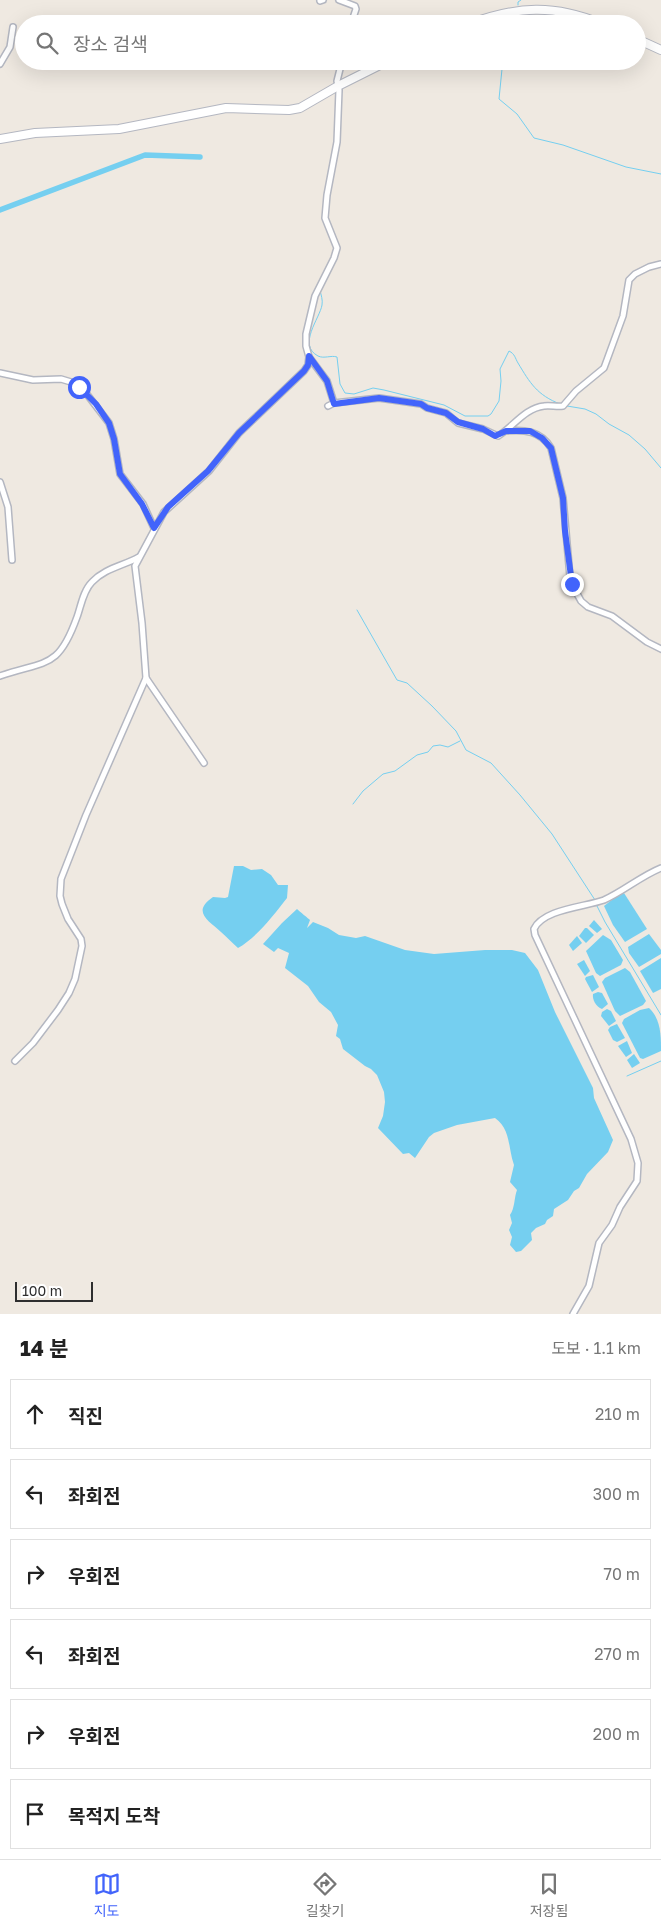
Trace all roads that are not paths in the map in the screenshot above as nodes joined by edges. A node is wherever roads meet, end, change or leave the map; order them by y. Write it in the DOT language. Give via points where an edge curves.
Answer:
graph roads {
  1 [pos="338,0"];
  2 [pos="354,15"];
  3 [pos="498,15"];
  4 [pos="576,15"];
  5 [pos="13,27"];
  6 [pos="646,43"];
  7 [pos="661,50"];
  8 [pos="0,64"];
  9 [pos="340,70"];
  10 [pos="370,70"];
  11 [pos="338,86"];
  12 [pos="0,139"];
  13 [pos="661,264"];
  14 [pos="309,356"];
  15 [pos="0,373"];
  16 [pos="506,431"];
  17 [pos="0,482"];
  18 [pos="154,528"];
  19 [pos="139,557"];
  20 [pos="12,560"];
  21 [pos="661,649"];
  22 [pos="0,676"];
  23 [pos="146,678"];
  24 [pos="204,763"];
  25 [pos="661,868"];
  26 [pos="15,1061"];
  27 [pos="574,1314"];
  1 -- 2 [label="street" via="355,6"];
  3 -- 4 [label="street" via="534,9"];
  5 -- 8 [label="street" via="10,47"];
  6 -- 7 [label="street"];
  9 -- 11 [label="street"];
  10 -- 11 [label="street"];
  11 -- 12 [label="street" via="296,109 226,108 119,129"];
  11 -- 14 [label="street" via="338,142 325,218 337,248 315,296 306,334"];
  13 -- 16 [label="street" via="649,267 629,280 623,316 602,370 576,391 564,406 536,408"];
  14 -- 16 [label="street" via="327,381 331,405 379,398 399,400 440,411 458,422 495,436"];
  14 -- 18 [label="street" via="304,371 239,433 208,471 168,507"];
  15 -- 18 [label="street" via="33,380 61,379 86,393 109,423 120,474 142,504"];
  16 -- 21 [label="street" via="536,433 551,448 563,498 570,577 582,601 588,608 615,618 646,642"];
  17 -- 20 [label="street" via="8,507"];
  18 -- 19 [label="street"];
  19 -- 22 [label="street" via="114,567 90,584 68,638 55,657"];
  19 -- 23 [label="street" via="135,566"];
  23 -- 24 [label="street"];
  23 -- 26 [label="street" via="61,880 62,904 82,946 75,979 64,1003"];
  25 -- 27 [label="street" via="606,898 554,913 534,929 631,1139 638,1163 637,1181 599,1243 589,1286"];
}
